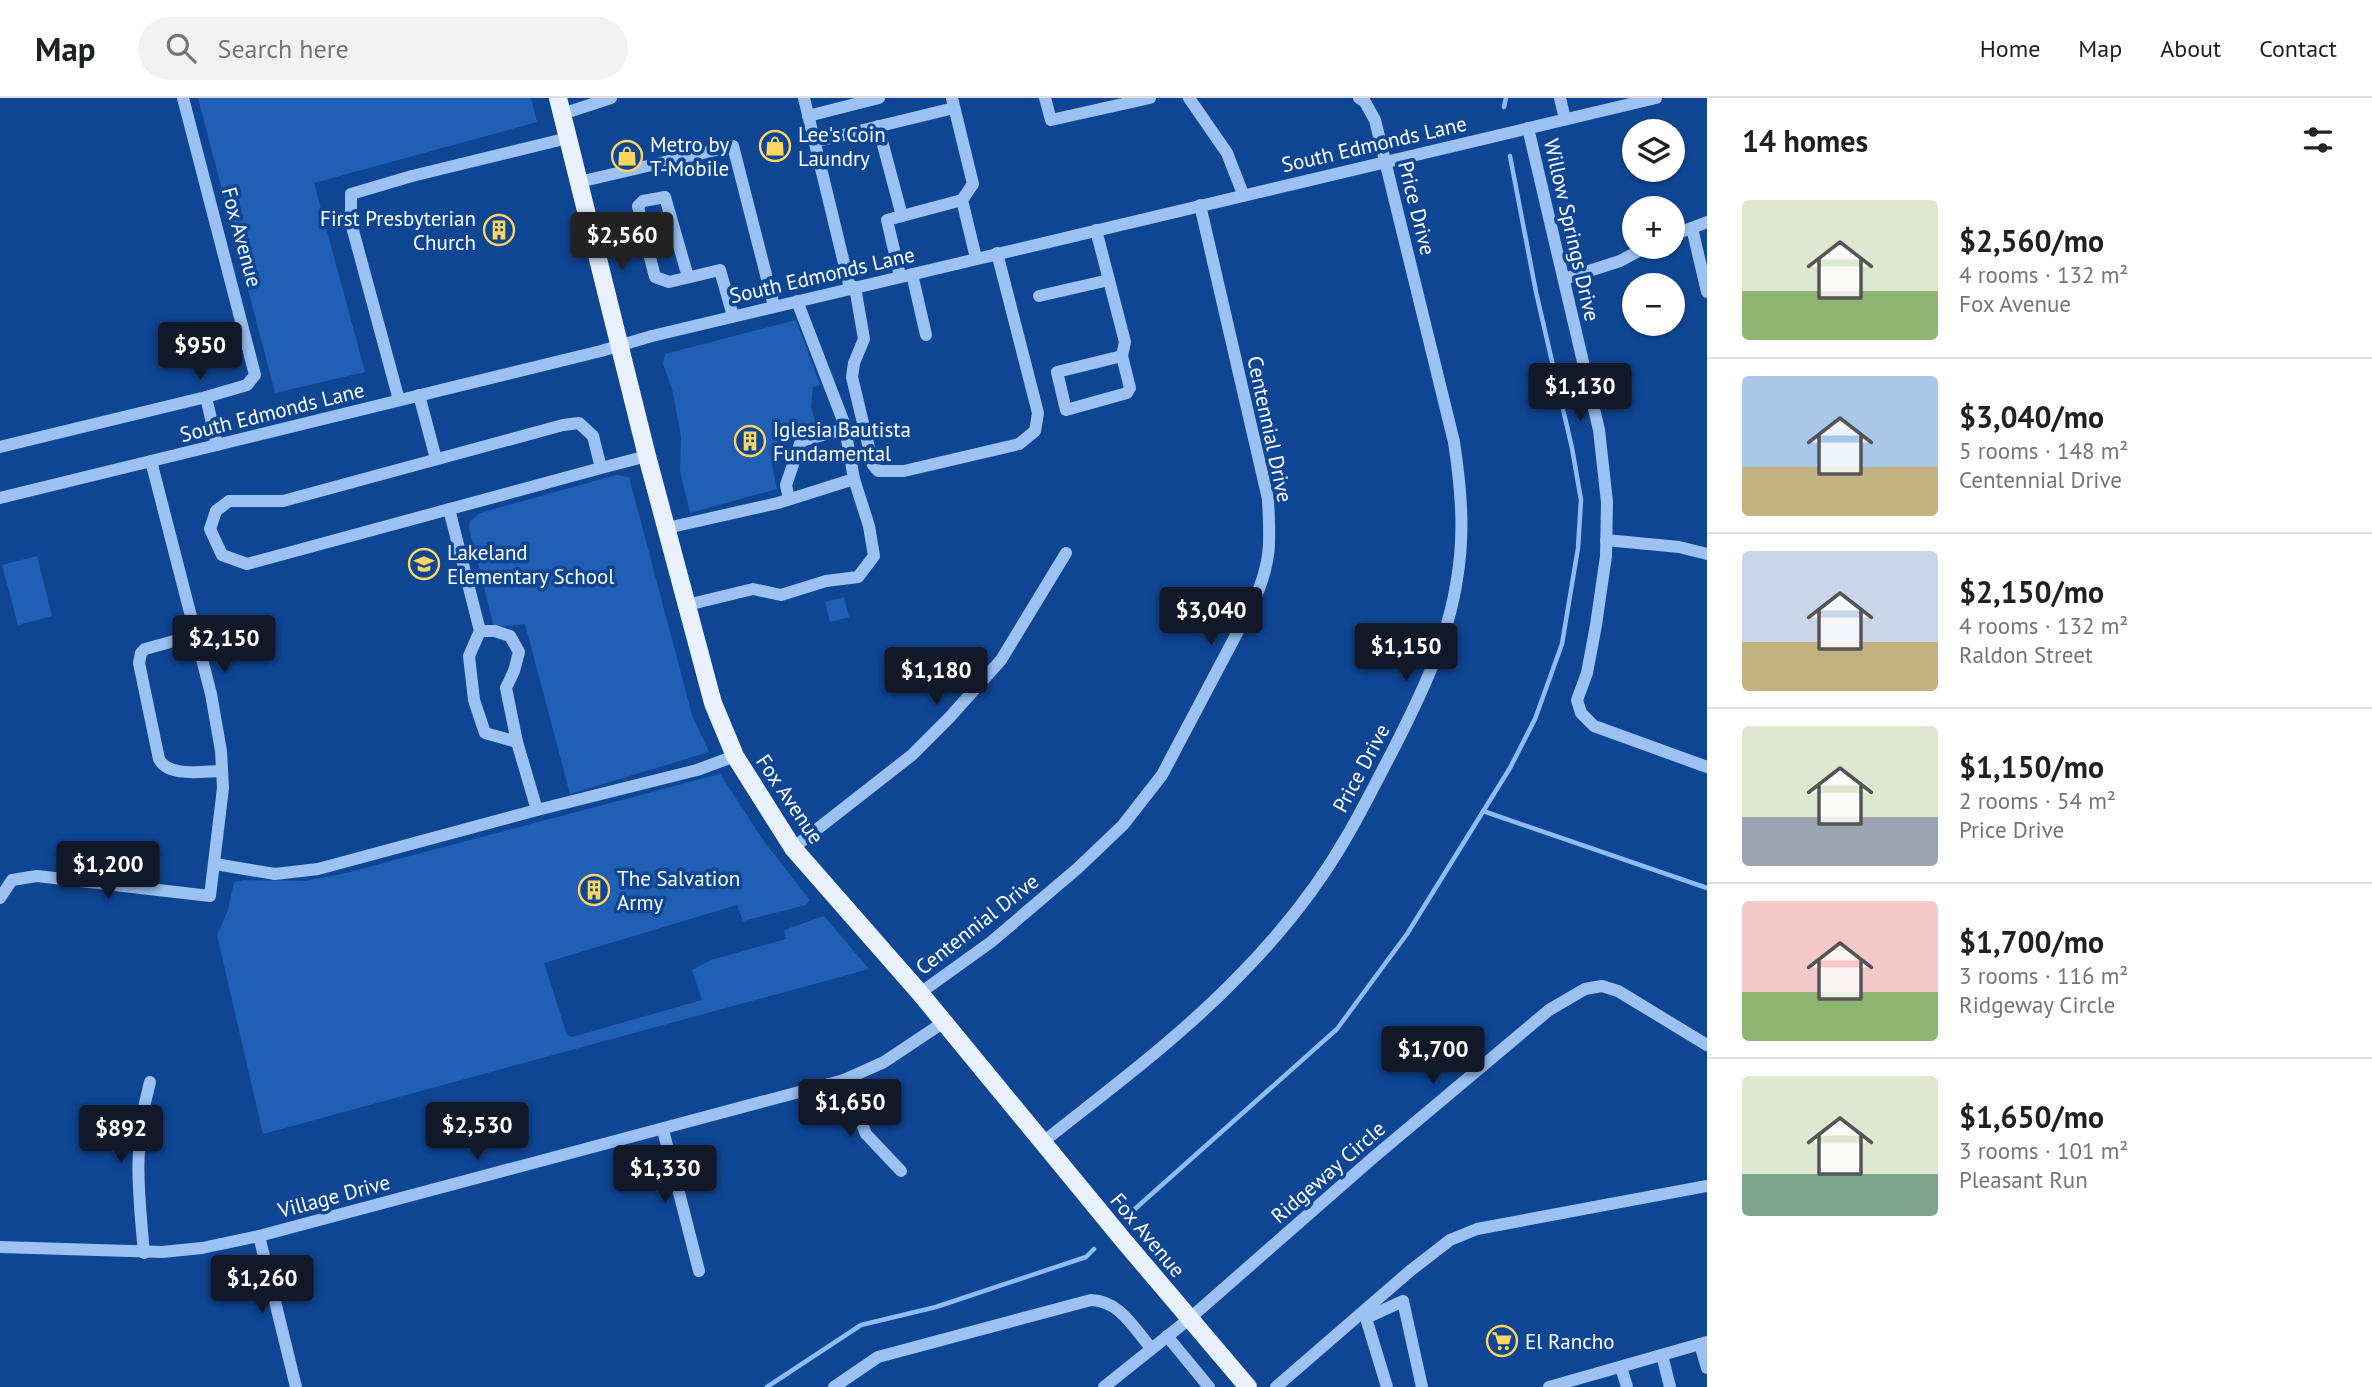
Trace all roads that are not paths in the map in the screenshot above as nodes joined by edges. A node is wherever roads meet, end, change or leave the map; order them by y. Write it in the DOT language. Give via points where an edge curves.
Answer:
graph roads {
  1 [pos="183,98"];
  2 [pos="613,98"];
  3 [pos="804,98"];
  4 [pos="879,98"];
  5 [pos="1045,98"];
  6 [pos="1150,98"];
  7 [pos="1189,98"];
  8 [pos="1359,98"];
  9 [pos="1560,98"];
  10 [pos="1656,98"];
  11 [pos="953,103"];
  12 [pos="560,106"];
  13 [pos="808,116"];
  14 [pos="1565,119"];
  15 [pos="878,126"];
  16 [pos="1528,128"];
  17 [pos="568,138"];
  18 [pos="814,142"];
  19 [pos="1386,160"];
  20 [pos="579,182"];
  21 [pos="1243,194"];
  22 [pos="962,200"];
  23 [pos="1200,205"];
  24 [pos="902,216"];
  25 [pos="1707,222"];
  26 [pos="1692,228"];
  27 [pos="1096,229"];
  28 [pos="1685,231"];
  29 [pos="644,234"];
  30 [pos="596,247"];
  31 [pos="997,253"];
  32 [pos="976,258"];
  33 [pos="1624,259"];
  34 [pos="906,275"];
  35 [pos="688,277"];
  36 [pos="1564,279"];
  37 [pos="1109,280"];
  38 [pos="852,288"];
  39 [pos="1707,292"];
  40 [pos="1039,296"];
  41 [pos="797,301"];
  42 [pos="774,306"];
  43 [pos="733,316"];
  44 [pos="926,335"];
  45 [pos="621,345"];
  46 [pos="1122,356"];
  47 [pos="419,395"];
  48 [pos="206,397"];
  49 [pos="398,400"];
  50 [pos="845,429"];
  51 [pos="217,445"];
  52 [pos="0,447"];
  53 [pos="647,456"];
  54 [pos="436,459"];
  55 [pos="151,461"];
  56 [pos="601,468"];
  57 [pos="854,479"];
  58 [pos="0,498"];
  59 [pos="789,499"];
  60 [pos="449,509"];
  61 [pos="667,528"];
  62 [pos="1606,540"];
  63 [pos="1066,554"];
  64 [pos="1707,554"];
  65 [pos="687,605"];
  66 [pos="480,631"];
  67 [pos="196,635"];
  68 [pos="517,741"];
  69 [pos="735,756"];
  70 [pos="1707,767"];
  71 [pos="222,771"];
  72 [pos="537,810"];
  73 [pos="793,848"];
  74 [pos="215,864"];
  75 [pos="0,898"];
  76 [pos="920,993"];
  77 [pos="943,1022"];
  78 [pos="1707,1045"];
  79 [pos="844,1080"];
  80 [pos="150,1082"];
  81 [pos="663,1130"];
  82 [pos="1043,1142"];
  83 [pos="901,1171"];
  84 [pos="1707,1186"];
  85 [pos="260,1236"];
  86 [pos="0,1247"];
  87 [pos="144,1252"];
  88 [pos="699,1271"];
  89 [pos="1189,1319"];
  90 [pos="1167,1336"];
  91 [pos="1703,1343"];
  92 [pos="1151,1348"];
  93 [pos="1662,1355"];
  94 [pos="1621,1367"];
  95 [pos="1707,1368"];
  96 [pos="1583,1382"];
  97 [pos="296,1387"];
  98 [pos="834,1387"];
  99 [pos="1104,1387"];
  100 [pos="1209,1387"];
  101 [pos="1248,1387"];
  102 [pos="1276,1387"];
  103 [pos="1387,1387"];
  104 [pos="1422,1387"];
  105 [pos="1549,1387"];
  106 [pos="1627,1387"];
  107 [pos="1670,1387"];
  1 -- 48 [label="street, Fox Avenue" via="255,375 247,385"];
  2 -- 12 [label="street"];
  3 -- 13 [label="street"];
  4 -- 13 [label="street"];
  5 -- 6 [label="street" via="1051,120"];
  7 -- 21 [label="street" via="1227,153"];
  8 -- 19 [label="street, Price Drive" via="1375,120"];
  9 -- 14 [label="street"];
  10 -- 14 [label="street, South Edmonds Lane"];
  11 -- 15 [label="street"];
  11 -- 22 [label="street" via="973,184"];
  12 -- 17 [label="main road, Fox Avenue"];
  13 -- 18 [label="street"];
  14 -- 16 [label="street, South Edmonds Lane"];
  15 -- 18 [label="street"];
  15 -- 24 [label="street"];
  16 -- 19 [label="street, South Edmonds Lane"];
  16 -- 36 [label="street, Willow Springs Drive"];
  17 -- 20 [label="main road, Fox Avenue"];
  17 -- 49 [label="street" via="351,194 351,223"];
  18 -- 38 [label="street"];
  19 -- 21 [label="street, South Edmonds Lane"];
  19 -- 82 [label="street, Price Drive" via="1454,442 1462,496 1457,580 1442,643 1408,720 1347,836 1298,908 1234,982"];
  20 -- 30 [label="main road, Fox Avenue"];
  20 -- 42 [label="street" via="733,146"];
  21 -- 23 [label="street, South Edmonds Lane"];
  22 -- 24 [label="street"];
  22 -- 32 [label="street"];
  23 -- 27 [label="street, South Edmonds Lane"];
  23 -- 76 [label="street, Centennial Drive" via="1268,499 1267,572 1162,775 1123,825 991,942"];
  24 -- 34 [label="street" via="887,219"];
  25 -- 26 [label="street"];
  26 -- 28 [label="street"];
  26 -- 39 [label="street"];
  27 -- 31 [label="street, South Edmonds Lane"];
  27 -- 37 [label="street"];
  29 -- 30 [label="street"];
  29 -- 35 [label="street" via="655,277 670,282"];
  29 -- 35 [label="street" via="638,206 665,197"];
  30 -- 45 [label="main road, Fox Avenue"];
  31 -- 32 [label="street, South Edmonds Lane"];
  31 -- 38 [label="street" via="1038,413 1035,431 1019,444 904,471 878,471 852,377 864,338"];
  32 -- 34 [label="street, South Edmonds Lane"];
  33 -- 36 [label="street"];
  34 -- 38 [label="street, South Edmonds Lane"];
  34 -- 44 [label="street"];
  35 -- 43 [label="street" via="720,270"];
  36 -- 62 [label="street, Willow Springs Drive" via="1598,430 1607,502"];
  37 -- 40 [label="street"];
  37 -- 46 [label="street" via="1125,342"];
  38 -- 41 [label="street, South Edmonds Lane"];
  41 -- 42 [label="street, South Edmonds Lane"];
  41 -- 50 [label="street"];
  42 -- 43 [label="street, South Edmonds Lane"];
  43 -- 45 [label="street, South Edmonds Lane"];
  45 -- 47 [label="street, South Edmonds Lane"];
  45 -- 53 [label="main road, Fox Avenue"];
  46 -- 46 [label="street" via="1057,372 1066,411 1128,393"];
  47 -- 49 [label="street, South Edmonds Lane"];
  47 -- 54 [label="street"];
  48 -- 51 [label="street"];
  48 -- 52 [label="street, Fox Avenue"];
  49 -- 51 [label="street, South Edmonds Lane"];
  50 -- 57 [label="street"];
  50 -- 59 [label="street" via="801,441 786,485"];
  51 -- 55 [label="street, South Edmonds Lane"];
  53 -- 56 [label="street"];
  53 -- 61 [label="main road, Fox Avenue"];
  54 -- 56 [label="street" via="579,424 593,436"];
  54 -- 60 [label="street" via="284,500 229,501 216,511 210,528 222,555 247,564"];
  55 -- 58 [label="street, South Edmonds Lane"];
  55 -- 67 [label="street"];
  56 -- 60 [label="street"];
  57 -- 59 [label="street"];
  57 -- 65 [label="street" via="874,556 858,577 826,580 781,595 753,589"];
  59 -- 61 [label="street"];
  60 -- 66 [label="street"];
  61 -- 65 [label="main road, Fox Avenue"];
  62 -- 64 [label="street"];
  62 -- 70 [label="street, Willow Springs Drive" via="1594,637 1577,700 1581,713 1594,726"];
  63 -- 73 [label="street" via="1001,660 949,718 912,755"];
  65 -- 69 [label="main road, Fox Avenue" via="713,702"];
  66 -- 68 [label="street" via="469,656 474,700 485,733"];
  66 -- 68 [label="street" via="510,636 519,652 506,688"];
  67 -- 71 [label="street" via="211,694"];
  67 -- 71 [label="street" via="145,649 139,663 163,766 171,771"];
  68 -- 72 [label="street"];
  69 -- 72 [label="street"];
  69 -- 73 [label="main road, Fox Avenue"];
  71 -- 74 [label="street"];
  72 -- 74 [label="street" via="318,869 275,874"];
  73 -- 76 [label="main road, Fox Avenue"];
  74 -- 75 [label="street" via="210,897 37,876 12,880"];
  76 -- 77 [label="main road, Fox Avenue"];
  77 -- 79 [label="street, Village Drive" via="884,1062"];
  77 -- 82 [label="main road, Fox Avenue"];
  78 -- 89 [label="street, Ridgeway Circle" via="1618,991 1602,986 1585,989 1549,1010"];
  79 -- 81 [label="street, Village Drive"];
  79 -- 83 [label="street" via="866,1133"];
  80 -- 87 [label="street" via="137,1149"];
  81 -- 85 [label="street, Village Drive"];
  81 -- 88 [label="street"];
  82 -- 89 [label="main road, Fox Avenue"];
  84 -- 102 [label="street" via="1477,1229 1450,1240"];
  85 -- 87 [label="street, Village Drive" via="202,1248"];
  85 -- 97 [label="street"];
  86 -- 87 [label="street, Village Drive"];
  89 -- 90 [label="street, Ridgeway Circle"];
  89 -- 101 [label="main road, Fox Avenue"];
  90 -- 92 [label="street, Ridgeway Circle"];
  90 -- 100 [label="street"];
  91 -- 93 [label="street"];
  91 -- 95 [label="street"];
  92 -- 98 [label="street" via="1116,1307 1091,1300 878,1357"];
  92 -- 99 [label="street, Ridgeway Circle"];
  93 -- 94 [label="street"];
  93 -- 107 [label="street"];
  94 -- 96 [label="street"];
  94 -- 106 [label="street"];
  96 -- 105 [label="street"];
  103 -- 104 [label="street" via="1366,1318 1403,1301"];
}
